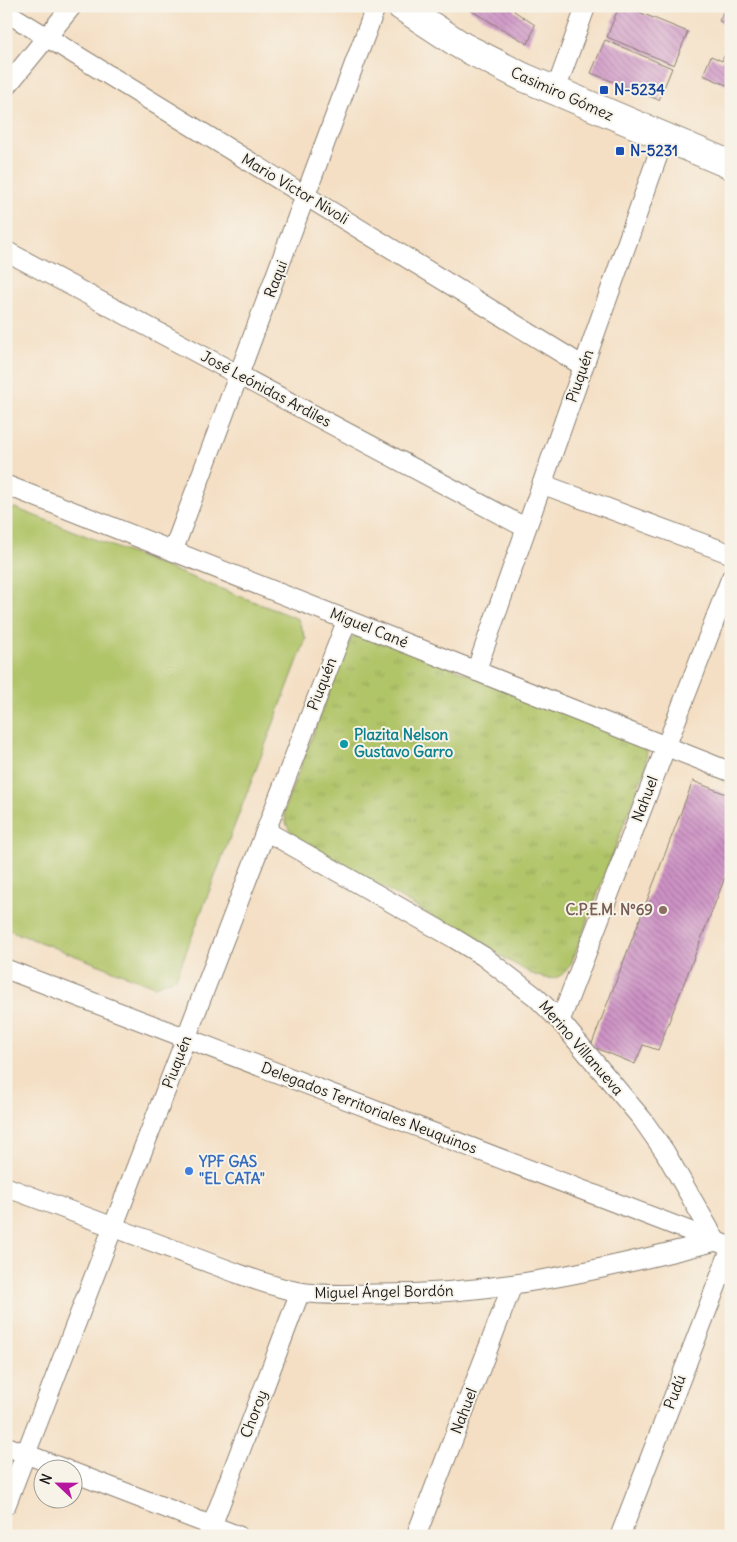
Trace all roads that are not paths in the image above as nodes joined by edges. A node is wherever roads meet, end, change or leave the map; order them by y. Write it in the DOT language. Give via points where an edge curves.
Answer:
graph roads {
  1 [pos="72,6"];
  2 [pos="376,6"];
  3 [pos="401,6"];
  4 [pos="586,6"];
  5 [pos="6,12"];
  6 [pos="47,37"];
  7 [pos="6,87"];
  8 [pos="555,92"];
  9 [pos="664,138"];
  10 [pos="731,165"];
  11 [pos="307,196"];
  12 [pos="6,251"];
  13 [pos="584,366"];
  14 [pos="239,375"];
  15 [pos="542,484"];
  16 [pos="6,485"];
  17 [pos="526,528"];
  18 [pos="173,551"];
  19 [pos="731,554"];
  20 [pos="731,578"];
  21 [pos="347,620"];
  22 [pos="476,671"];
  23 [pos="666,746"];
  24 [pos="731,772"];
  25 [pos="266,831"];
  26 [pos="6,969"];
  27 [pos="560,1021"];
  28 [pos="186,1038"];
  29 [pos="6,1187"];
  30 [pos="113,1228"];
  31 [pos="726,1246"];
  32 [pos="512,1286"];
  33 [pos="300,1292"];
  34 [pos="6,1446"];
  35 [pos="26,1454"];
  36 [pos="41,1460"];
  37 [pos="82,1476"];
  38 [pos="6,1505"];
  39 [pos="210,1530"];
  40 [pos="239,1536"];
  41 [pos="416,1536"];
  42 [pos="620,1536"];
  1 -- 6 [label="street"];
  2 -- 11 [label="street, Raqui"];
  3 -- 8 [label="main road, Casimiro Gómez" via="462,46"];
  4 -- 8 [label="street"];
  5 -- 6 [label="street, Mario Víctor Nívoli"];
  6 -- 7 [label="street"];
  6 -- 11 [label="street, Mario Víctor Nívoli"];
  8 -- 9 [label="main road, Casimiro Gómez"];
  9 -- 10 [label="main road, Casimiro Gómez"];
  9 -- 13 [label="street, Piuquén"];
  11 -- 13 [label="street, Mario Víctor Nívoli"];
  11 -- 14 [label="street, Raqui"];
  12 -- 14 [label="street, José Leónidas Ardiles"];
  13 -- 15 [label="street, Piuquén"];
  14 -- 17 [label="street, José Leónidas Ardiles"];
  14 -- 18 [label="street, Raqui"];
  15 -- 17 [label="street, Piuquén"];
  15 -- 19 [label="street"];
  16 -- 18 [label="street, Miguel Cané"];
  17 -- 22 [label="street, Piuquén"];
  18 -- 21 [label="street, Miguel Cané"];
  20 -- 23 [label="street, Nahuel"];
  21 -- 22 [label="street, Miguel Cané"];
  21 -- 25 [label="street, Piuquén"];
  22 -- 23 [label="street, Miguel Cané"];
  23 -- 24 [label="street, Miguel Cané"];
  23 -- 27 [label="street, Nahuel"];
  25 -- 27 [label="street, Merino Villanueva" via="483,956 536,997"];
  25 -- 28 [label="street, Piuquén"];
  26 -- 28 [label="street, Delegados Territoriales Neuquinos"];
  27 -- 31 [label="street, Merino Villanueva" via="642,1119"];
  28 -- 30 [label="street, Piuquén"];
  28 -- 31 [label="street, Delegados Territoriales Neuquinos"];
  29 -- 30 [label="street, Miguel Ángel Bordón"];
  30 -- 33 [label="street, Miguel Ángel Bordón" via="265,1283"];
  30 -- 35 [label="street, Piuquén"];
  31 -- 32 [label="street, Miguel Ángel Bordón"];
  31 -- 42 [label="street, Pudú"];
  32 -- 33 [label="street, Miguel Ángel Bordón" via="400,1295"];
  32 -- 41 [label="street, Nahuel"];
  33 -- 39 [label="street, Choroy"];
  34 -- 35 [label="street"];
  35 -- 36 [label="street"];
  35 -- 38 [label="street, Piuquén"];
  37 -- 39 [label="street"];
  39 -- 40 [label="street"];
}
